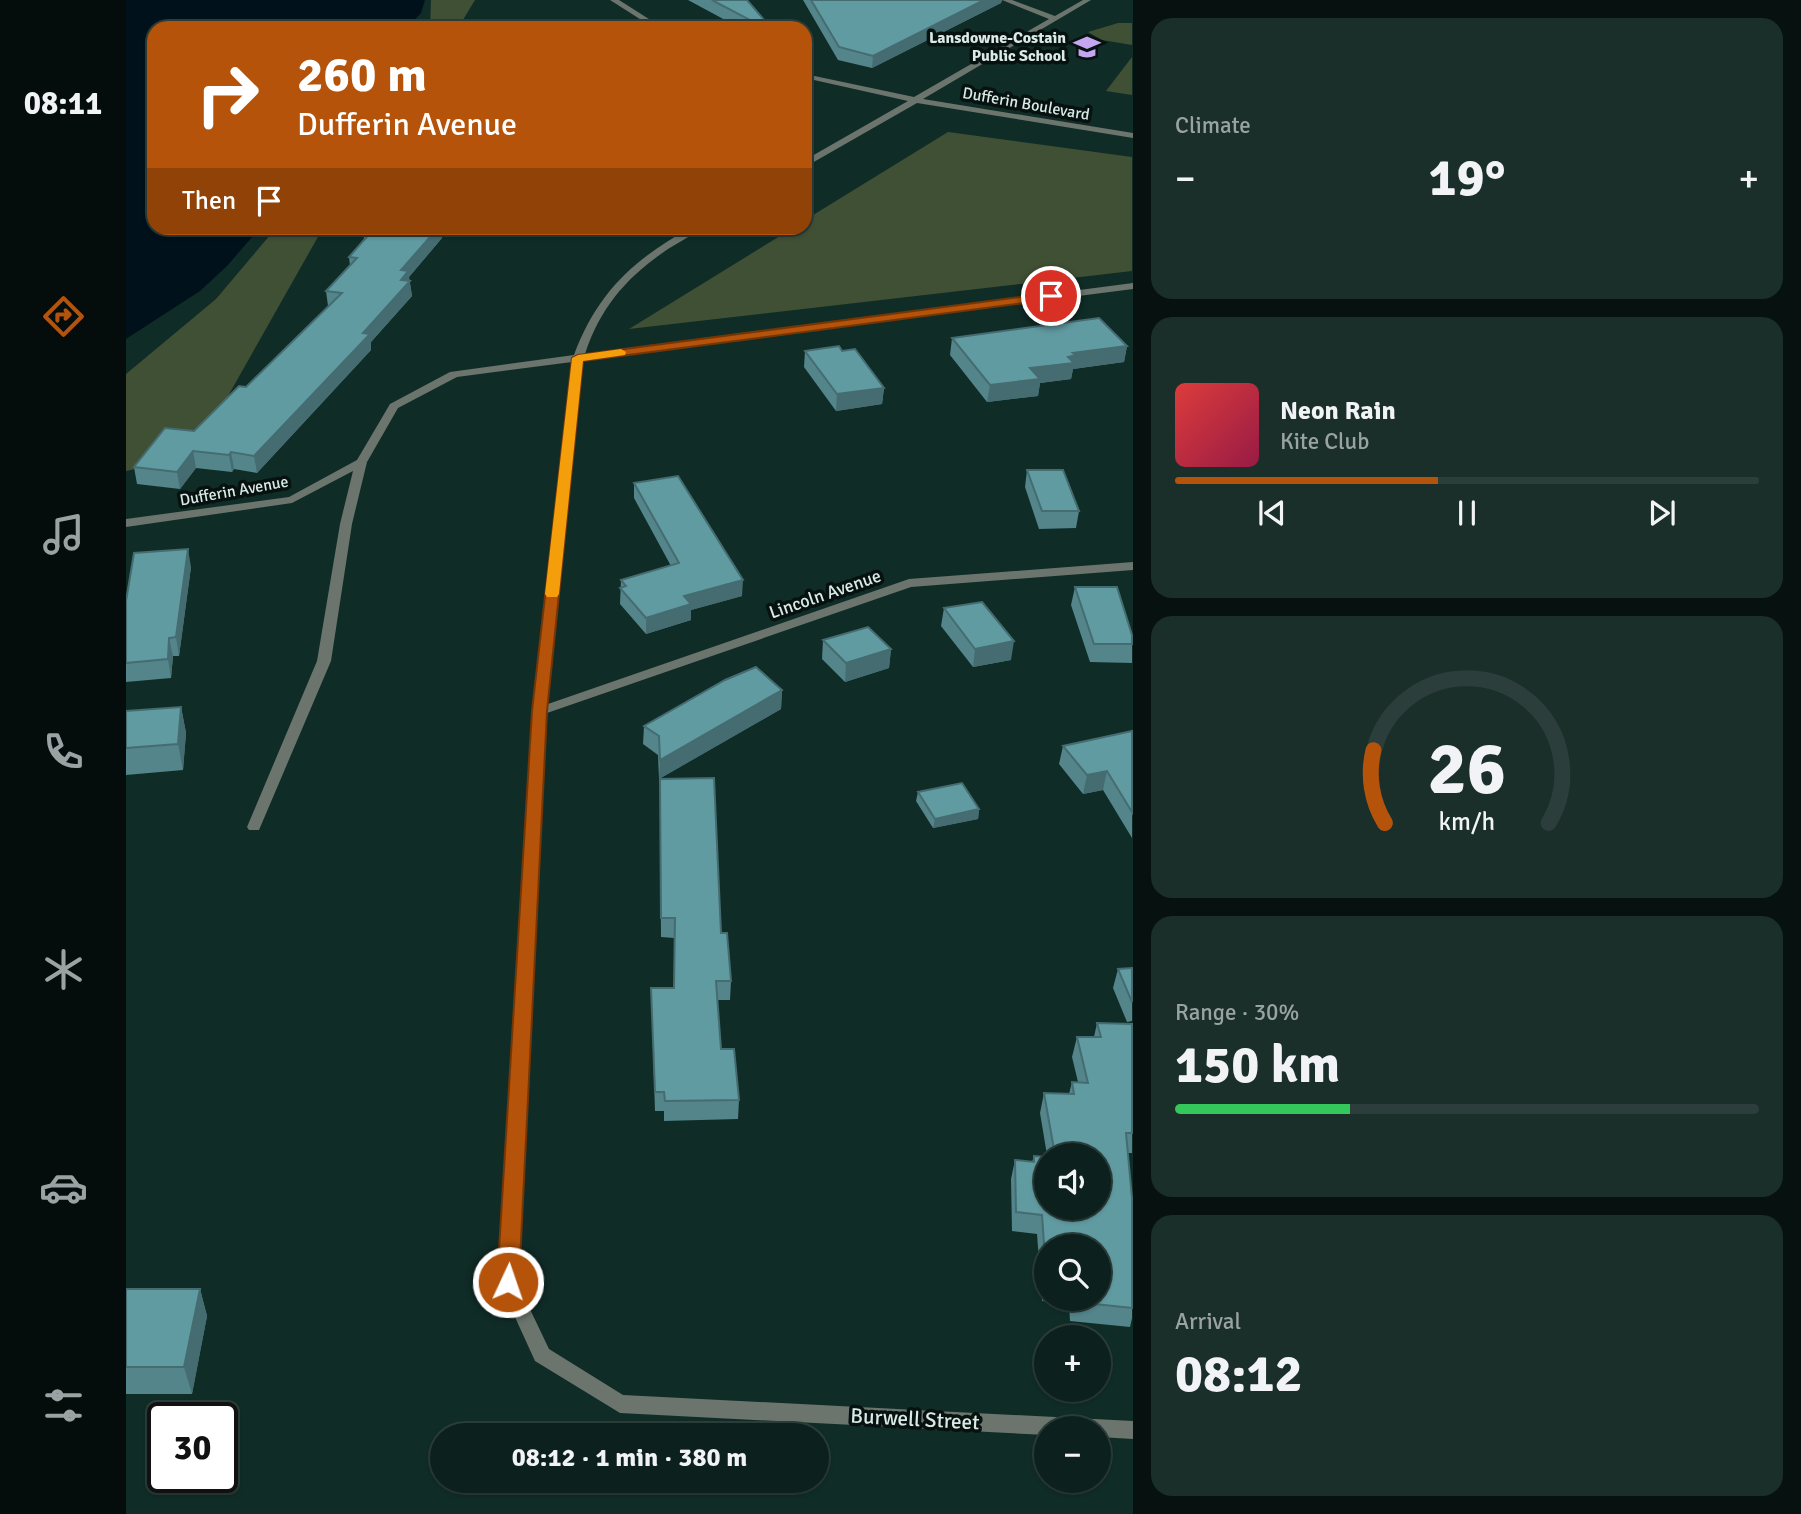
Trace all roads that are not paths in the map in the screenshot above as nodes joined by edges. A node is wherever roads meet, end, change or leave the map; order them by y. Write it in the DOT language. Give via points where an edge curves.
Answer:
graph roads {
  1 [pos="614,0"];
  2 [pos="1006,0"];
  3 [pos="1088,0"];
  4 [pos="1055,19"];
  5 [pos="648,21"];
  6 [pos="812,78"];
  7 [pos="915,100"];
  8 [pos="1132,136"];
  9 [pos="812,160"];
  10 [pos="685,235"];
  11 [pos="1132,286"];
  12 [pos="578,358"];
  13 [pos="361,462"];
  14 [pos="126,523"];
  15 [pos="1132,566"];
  16 [pos="540,711"];
  17 [pos="254,827"];
  18 [pos="1034,1425"];
  19 [pos="1111,1429"];
  20 [pos="1132,1430"];
  1 -- 5 [label="street"];
  2 -- 4 [label="street"];
  3 -- 4 [label="street"];
  4 -- 7 [label="street"];
  6 -- 7 [label="street, Dufferin Boulevard"];
  7 -- 8 [label="street, Dufferin Boulevard"];
  7 -- 9 [label="street"];
  10 -- 12 [label="street" via="643,262 618,288 594,318"];
  11 -- 12 [label="street"];
  12 -- 13 [label="street" via="454,374 394,405"];
  12 -- 16 [label="street"];
  13 -- 14 [label="street, Dufferin Avenue" via="292,500"];
  13 -- 17 [label="street" via="324,661"];
  15 -- 16 [label="street, Lincoln Avenue" via="909,583"];
  16 -- 18 [label="street, Burwell Street" via="508,1282 542,1355 620,1404"];
  19 -- 20 [label="street"];
}
